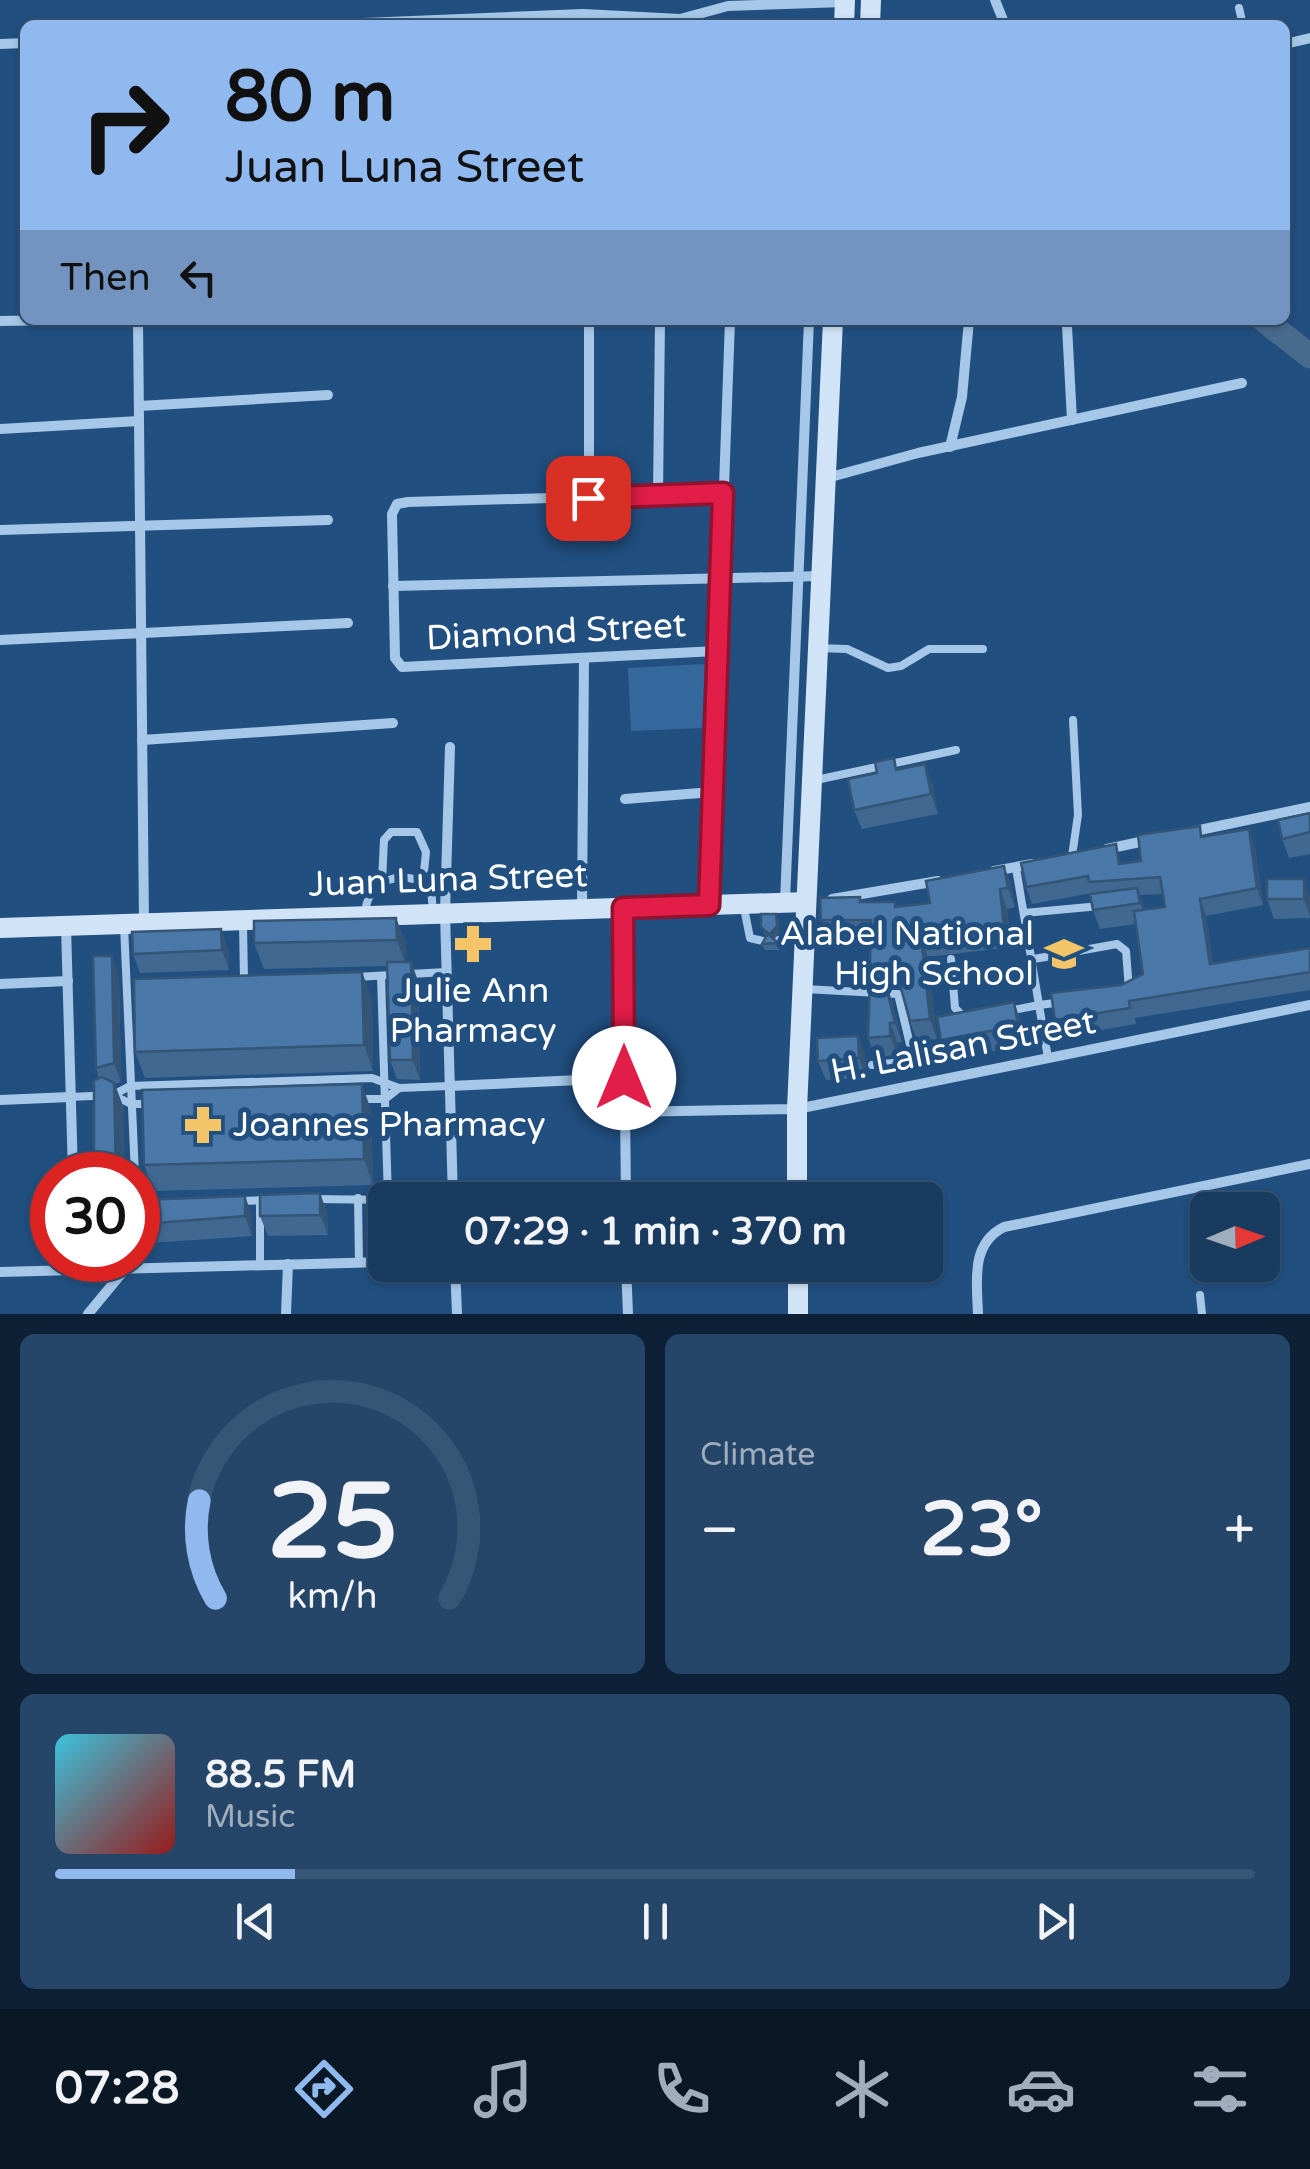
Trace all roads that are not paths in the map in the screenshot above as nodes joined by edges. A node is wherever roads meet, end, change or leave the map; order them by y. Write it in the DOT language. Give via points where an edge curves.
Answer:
graph roads {
  1 [pos="845,1"];
  2 [pos="1239,8"];
  3 [pos="436,20"];
  4 [pos="1242,20"];
  5 [pos="138,325"];
  6 [pos="589,325"];
  7 [pos="660,325"];
  8 [pos="730,325"];
  9 [pos="809,325"];
  10 [pos="833,325"];
  11 [pos="969,325"];
  12 [pos="1067,326"];
  13 [pos="1242,383"];
  14 [pos="328,395"];
  15 [pos="139,406"];
  16 [pos="1072,420"];
  17 [pos="139,421"];
  18 [pos="0,428"];
  19 [pos="950,447"];
  20 [pos="827,478"];
  21 [pos="723,493"];
  22 [pos="658,495"];
  23 [pos="588,498"];
  24 [pos="328,520"];
  25 [pos="140,528"];
  26 [pos="0,530"];
  27 [pos="822,576"];
  28 [pos="797,577"];
  29 [pos="720,579"];
  30 [pos="393,586"];
  31 [pos="348,623"];
  32 [pos="140,634"];
  33 [pos="0,640"];
  34 [pos="818,648"];
  35 [pos="983,649"];
  36 [pos="717,651"];
  37 [pos="584,658"];
  38 [pos="1073,720"];
  39 [pos="393,722"];
  40 [pos="142,740"];
  41 [pos="450,746"];
  42 [pos="956,750"];
  43 [pos="812,781"];
  44 [pos="712,792"];
  45 [pos="624,799"];
  46 [pos="1310,807"];
  47 [pos="1072,856"];
  48 [pos="1016,868"];
  49 [pos="984,873"];
  50 [pos="953,878"];
  51 [pos="382,881"];
  52 [pos="423,882"];
  53 [pos="796,902"];
  54 [pos="744,904"];
  55 [pos="1120,904"];
  56 [pos="709,905"];
  57 [pos="439,906"];
  58 [pos="623,908"];
  59 [pos="582,909"];
  60 [pos="1024,913"];
  61 [pos="365,916"];
  62 [pos="243,919"];
  63 [pos="134,923"];
  64 [pos="66,926"];
  65 [pos="0,928"];
  66 [pos="804,939"];
  67 [pos="779,940"];
  68 [pos="763,942"];
  69 [pos="951,959"];
  70 [pos="1034,959"];
  71 [pos="446,972"];
  72 [pos="381,976"];
  73 [pos="342,977"];
  74 [pos="68,980"];
  75 [pos="244,980"];
  76 [pos="264,980"];
  77 [pos="224,981"];
  78 [pos="0,984"];
  79 [pos="126,984"];
  80 [pos="146,984"];
  81 [pos="804,989"];
  82 [pos="1115,996"];
  83 [pos="1078,1000"];
  84 [pos="1040,1006"];
  85 [pos="1310,1006"];
  86 [pos="995,1012"];
  87 [pos="979,1014"];
  88 [pos="938,1050"];
  89 [pos="912,1052"];
  90 [pos="1048,1058"];
  91 [pos="872,1065"];
  92 [pos="624,1078"];
  93 [pos="384,1079"];
  94 [pos="262,1082"];
  95 [pos="130,1086"];
  96 [pos="450,1086"];
  97 [pos="399,1088"];
  98 [pos="113,1095"];
  99 [pos="70,1097"];
  100 [pos="385,1099"];
  101 [pos="0,1100"];
  102 [pos="350,1100"];
  103 [pos="262,1101"];
  104 [pos="131,1104"];
  105 [pos="168,1104"];
  106 [pos="797,1109"];
  107 [pos="624,1112"];
  108 [pos="73,1152"];
  109 [pos="134,1152"];
  110 [pos="1310,1164"];
  111 [pos="389,1182"];
  112 [pos="453,1182"];
  113 [pos="626,1182"];
  114 [pos="797,1182"];
  115 [pos="358,1198"];
  116 [pos="368,1198"];
  117 [pos="260,1200"];
  118 [pos="279,1200"];
  119 [pos="299,1200"];
  120 [pos="225,1201"];
  121 [pos="359,1262"];
  122 [pos="368,1262"];
  123 [pos="288,1264"];
  124 [pos="260,1265"];
  125 [pos="160,1267"];
  126 [pos="30,1269"];
  127 [pos="0,1272"];
  128 [pos="114,1282"];
  129 [pos="456,1282"];
  130 [pos="629,1282"];
  131 [pos="798,1282"];
  132 [pos="1200,1295"];
  133 [pos="88,1314"];
  134 [pos="286,1314"];
  135 [pos="457,1314"];
  136 [pos="628,1314"];
  137 [pos="798,1314"];
  138 [pos="978,1314"];
  139 [pos="1202,1314"];
  1 -- 3 [label="street" via="728,6 680,19 583,14"];
  2 -- 4 [label="lane"];
  5 -- 15 [label="street"];
  6 -- 23 [label="street"];
  7 -- 22 [label="street"];
  8 -- 21 [label="street"];
  9 -- 28 [label="street"];
  10 -- 20 [label="main road"];
  11 -- 19 [label="street"];
  12 -- 16 [label="street"];
  13 -- 16 [label="street"];
  14 -- 15 [label="street"];
  15 -- 17 [label="street"];
  16 -- 19 [label="street"];
  17 -- 18 [label="street"];
  17 -- 25 [label="street"];
  19 -- 20 [label="street"];
  20 -- 27 [label="main road"];
  21 -- 22 [label="street"];
  21 -- 29 [label="street"];
  22 -- 23 [label="street"];
  23 -- 30 [label="street" via="396,504"];
  24 -- 25 [label="street"];
  25 -- 26 [label="street"];
  25 -- 32 [label="street"];
  27 -- 28 [label="street"];
  27 -- 34 [label="main road"];
  28 -- 29 [label="street"];
  28 -- 53 [label="street"];
  29 -- 30 [label="street"];
  29 -- 36 [label="street"];
  30 -- 37 [label="street, Diamond Street" via="398,665"];
  31 -- 32 [label="street"];
  32 -- 33 [label="street"];
  32 -- 40 [label="street"];
  34 -- 35 [label="lane" via="847,649 888,668 929,648"];
  34 -- 43 [label="main road"];
  36 -- 37 [label="street, Diamond Street"];
  36 -- 44 [label="street"];
  37 -- 59 [label="street"];
  38 -- 47 [label="lane" via="1078,815"];
  39 -- 40 [label="street"];
  40 -- 63 [label="street"];
  41 -- 57 [label="street"];
  42 -- 43 [label="lane"];
  43 -- 53 [label="main road"];
  44 -- 45 [label="street"];
  44 -- 56 [label="street"];
  46 -- 47 [label="street"];
  47 -- 48 [label="street"];
  48 -- 49 [label="street"];
  48 -- 60 [label="lane"];
  50 -- 53 [label="street, Juan Luna Street"];
  51 -- 52 [label="lane"];
  51 -- 52 [label="lane" via="384,840 406,830 424,842"];
  51 -- 61 [label="lane" via="366,899"];
  52 -- 57 [label="lane"];
  53 -- 54 [label="main road, Juan Luna Street"];
  53 -- 66 [label="main road"];
  54 -- 56 [label="main road, Juan Luna Street"];
  54 -- 68 [label="lane" via="745,930"];
  55 -- 60 [label="lane"];
  56 -- 58 [label="main road, Juan Luna Street"];
  57 -- 59 [label="main road, Juan Luna Street"];
  57 -- 61 [label="main road, Juan Luna Street"];
  57 -- 71 [label="street"];
  58 -- 59 [label="main road, Juan Luna Street"];
  58 -- 92 [label="street"];
  60 -- 70 [label="lane"];
  61 -- 62 [label="main road, Juan Luna Street"];
  62 -- 63 [label="main road, Juan Luna Street"];
  62 -- 75 [label="lane"];
  63 -- 64 [label="main road, Juan Luna Street"];
  63 -- 79 [label="lane"];
  64 -- 65 [label="main road, Juan Luna Street"];
  64 -- 74 [label="street"];
  66 -- 67 [label="lane"];
  66 -- 81 [label="main road"];
  69 -- 87 [label="lane" via="958,1014"];
  70 -- 82 [label="lane" via="1117,944 1126,951 1131,988"];
  70 -- 84 [label="lane"];
  71 -- 72 [label="lane"];
  71 -- 96 [label="street"];
  72 -- 73 [label="lane"];
  72 -- 93 [label="lane"];
  74 -- 78 [label="street"];
  74 -- 99 [label="street"];
  75 -- 76 [label="lane"];
  75 -- 77 [label="lane"];
  79 -- 80 [label="lane"];
  79 -- 95 [label="lane"];
  81 -- 89 [label="lane" via="898,994"];
  81 -- 106 [label="main road"];
  83 -- 84 [label="lane"];
  84 -- 86 [label="lane"];
  84 -- 90 [label="lane"];
  85 -- 90 [label="street, H. Lalisan Street"];
  88 -- 89 [label="lane"];
  89 -- 91 [label="lane" via="904,1062"];
  90 -- 106 [label="street, H. Lalisan Street"];
  92 -- 96 [label="street"];
  92 -- 107 [label="street"];
  93 -- 94 [label="lane"];
  93 -- 97 [label="lane"];
  93 -- 100 [label="lane"];
  94 -- 95 [label="lane"];
  94 -- 103 [label="lane"];
  95 -- 98 [label="lane"];
  95 -- 104 [label="lane"];
  96 -- 97 [label="lane"];
  96 -- 112 [label="street"];
  97 -- 100 [label="lane"];
  98 -- 99 [label="lane"];
  98 -- 104 [label="lane"];
  99 -- 101 [label="street"];
  99 -- 108 [label="street"];
  100 -- 102 [label="lane"];
  100 -- 111 [label="lane"];
  104 -- 105 [label="lane"];
  104 -- 109 [label="lane"];
  106 -- 107 [label="street, H. Lalisan Street"];
  106 -- 114 [label="main road"];
  107 -- 113 [label="street"];
  110 -- 138 [label="street" via="1004,1227 988,1237 976,1266"];
  115 -- 116 [label="lane"];
  115 -- 119 [label="lane"];
  115 -- 121 [label="lane"];
  117 -- 118 [label="lane"];
  117 -- 120 [label="lane"];
  117 -- 124 [label="lane"];
  121 -- 122 [label="street"];
  121 -- 123 [label="street"];
  123 -- 124 [label="street"];
  123 -- 134 [label="street"];
  124 -- 125 [label="street"];
  126 -- 127 [label="street"];
  128 -- 133 [label="street"];
  129 -- 135 [label="street"];
  130 -- 136 [label="street"];
  131 -- 137 [label="main road"];
  132 -- 139 [label="lane"];
}
